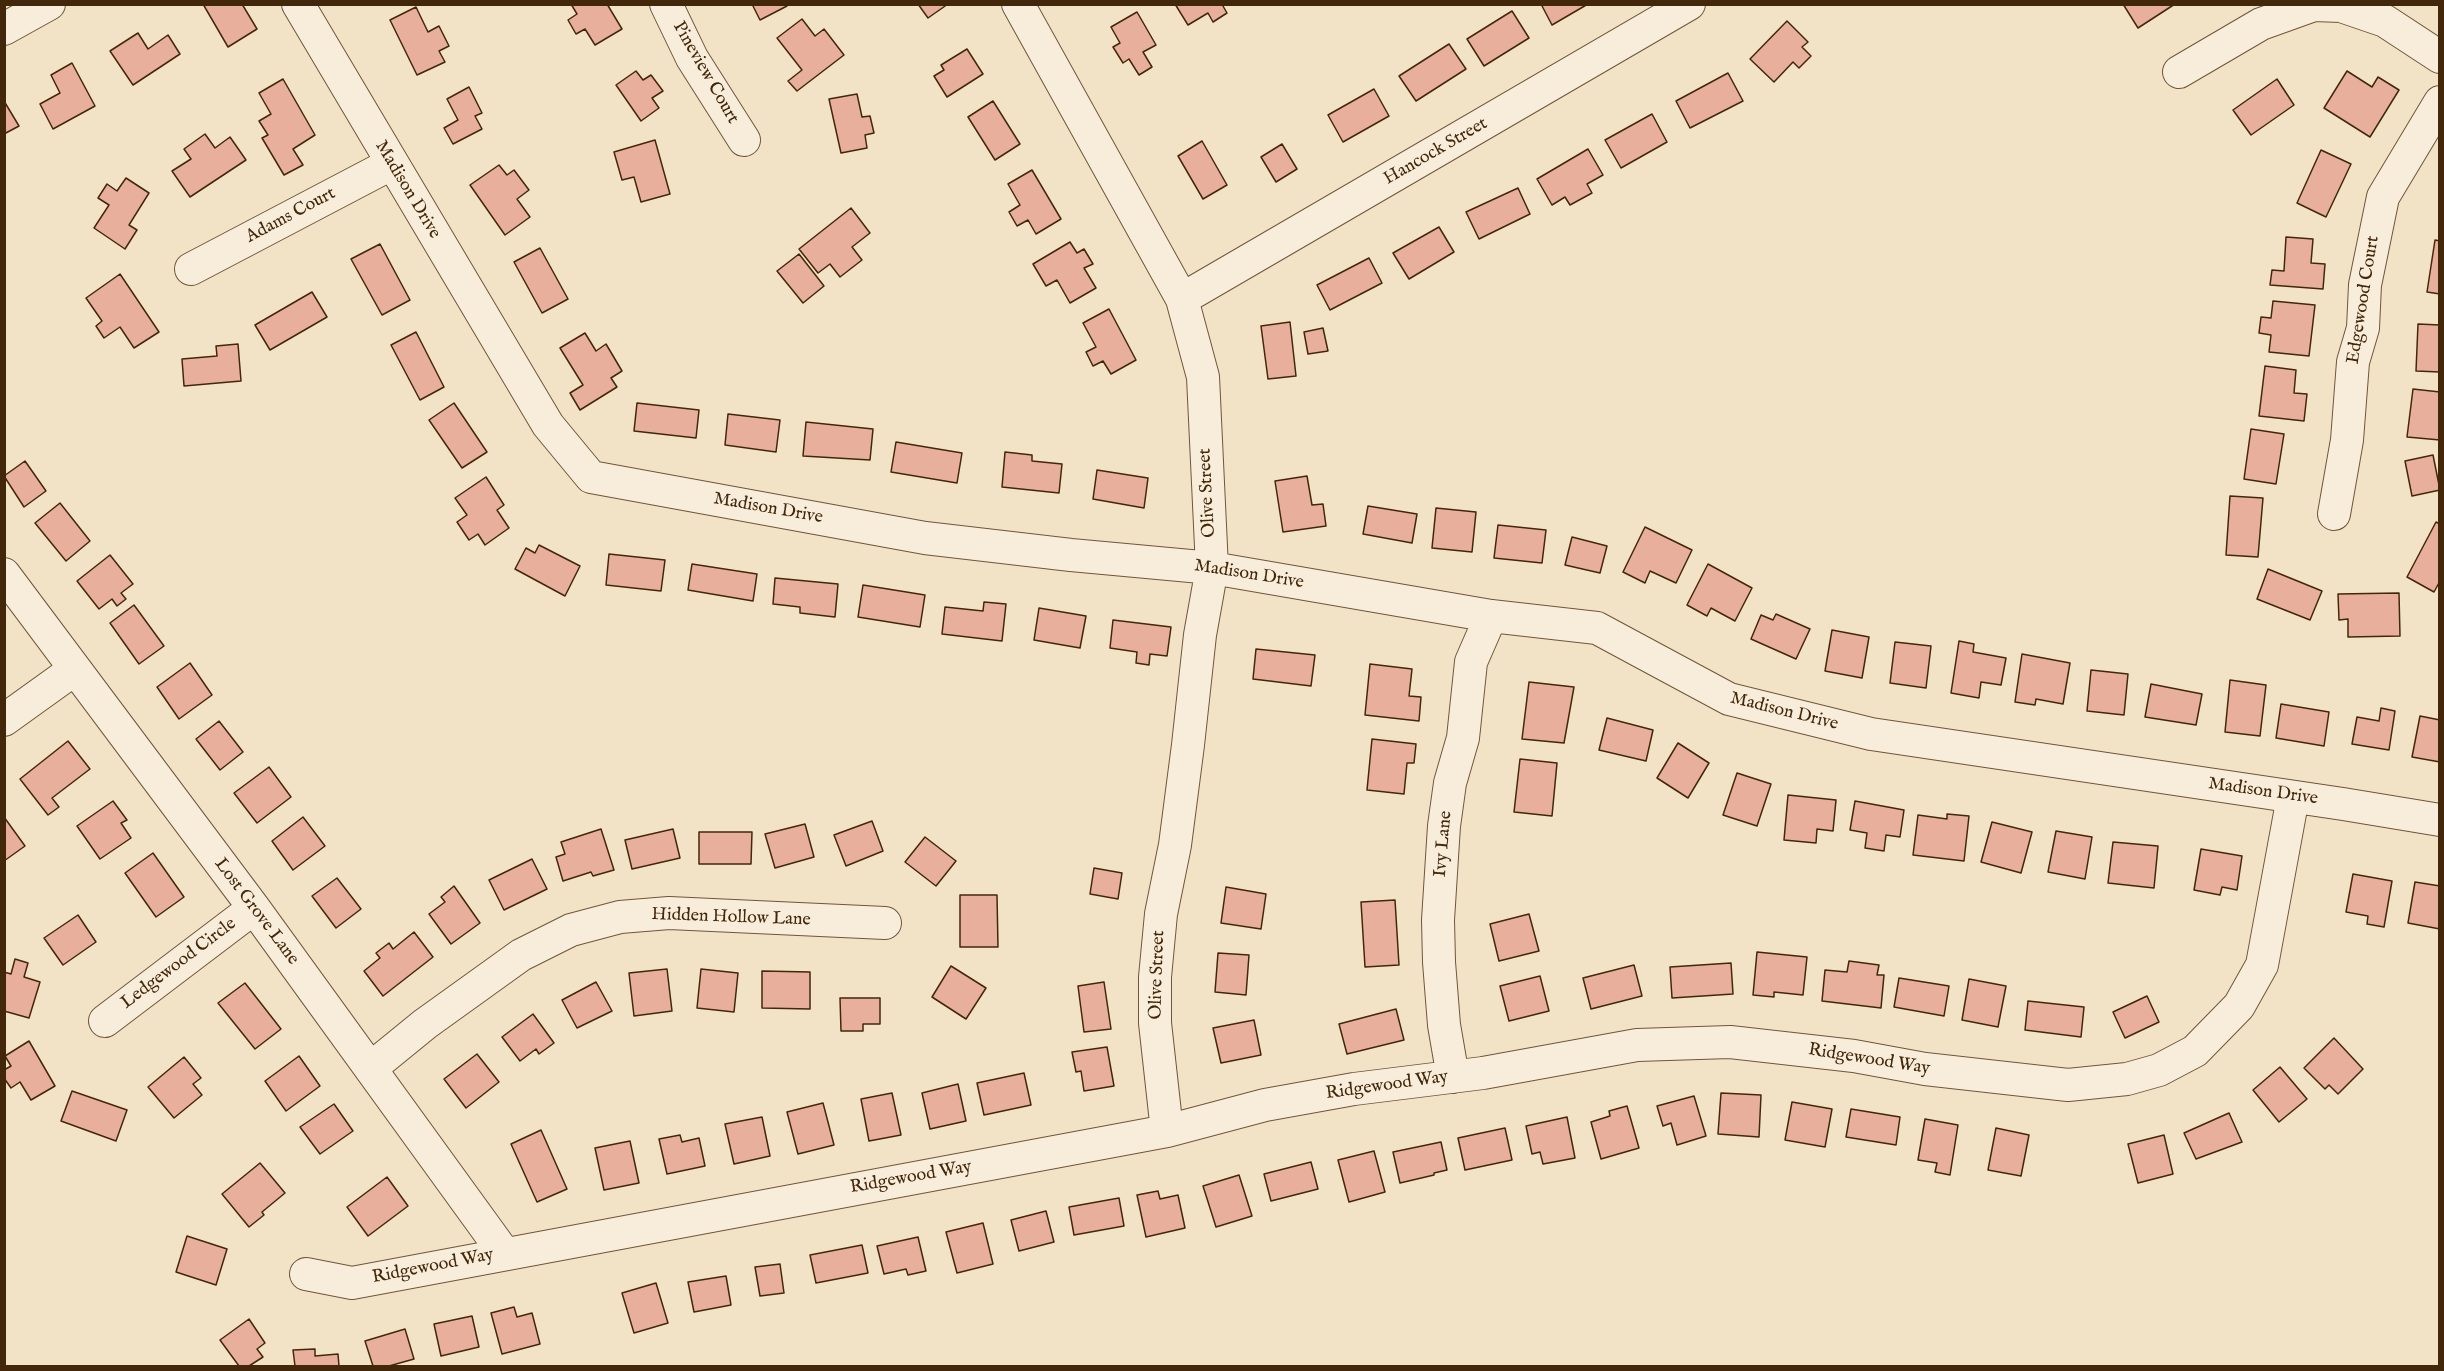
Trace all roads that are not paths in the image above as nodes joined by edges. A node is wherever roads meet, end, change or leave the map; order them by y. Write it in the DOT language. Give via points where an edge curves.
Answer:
graph roads {
  1 [pos="49,4"];
  2 [pos="298,4"];
  3 [pos="666,4"];
  4 [pos="1689,4"];
  5 [pos="1023,6"];
  6 [pos="4,29"];
  7 [pos="2439,57"];
  8 [pos="2179,72"];
  9 [pos="2439,102"];
  10 [pos="744,140"];
  11 [pos="391,164"];
  12 [pos="191,269"];
  13 [pos="1182,299"];
  14 [pos="2334,514"];
  15 [pos="1212,568"];
  16 [pos="4,574"];
  17 [pos="1491,616"];
  18 [pos="75,669"];
  19 [pos="4,720"];
  20 [pos="2293,797"];
  21 [pos="2439,820"];
  22 [pos="254,908"];
  23 [pos="885,923"];
  24 [pos="105,1021"];
  25 [pos="371,1068"];
  26 [pos="1452,1077"];
  27 [pos="1167,1131"];
  28 [pos="504,1253"];
  29 [pos="306,1274"];
  1 -- 6 [label="street"];
  2 -- 11 [label="street, Madison Drive"];
  3 -- 10 [label="street, Pineview Court" via="692,58"];
  4 -- 13 [label="street, Hancock Street"];
  5 -- 13 [label="street, Olive Street"];
  7 -- 8 [label="street" via="2385,21 2341,6 2314,5 2261,24"];
  9 -- 14 [label="street, Edgewood Court" via="2383,197 2365,285 2363,328 2353,362 2347,440"];
  11 -- 12 [label="street, Adams Court"];
  11 -- 15 [label="street, Madison Drive" via="548,425 591,477 925,538"];
  13 -- 15 [label="street, Olive Street" via="1203,377"];
  15 -- 17 [label="street, Madison Drive"];
  15 -- 27 [label="street, Olive Street" via="1155,977 1155,1023"];
  16 -- 18 [label="street, Lost Grove Lane"];
  17 -- 20 [label="street, Madison Drive" via="1597,628 1729,699 1871,734"];
  17 -- 26 [label="street, Ivy Lane" via="1471,662 1463,738 1450,783 1444,826 1439,962"];
  18 -- 19 [label="street"];
  18 -- 22 [label="street, Lost Grove Lane"];
  20 -- 21 [label="street, Madison Drive"];
  20 -- 26 [label="street, Ridgewood Way" via="2262,965 2239,1006 2195,1051 2159,1070 2127,1079 2068,1085 1730,1042 1637,1045"];
  22 -- 24 [label="street, Ledgewood Circle"];
  22 -- 25 [label="street, Lost Grove Lane"];
  23 -- 25 [label="street, Hidden Hollow Lane" via="669,913 620,916 571,930 520,955"];
  25 -- 28 [label="street, Lost Grove Lane"];
  26 -- 27 [label="street, Ridgewood Way" via="1354,1089"];
  27 -- 28 [label="street, Ridgewood Way"];
  28 -- 29 [label="street, Ridgewood Way" via="352,1283"];
}
